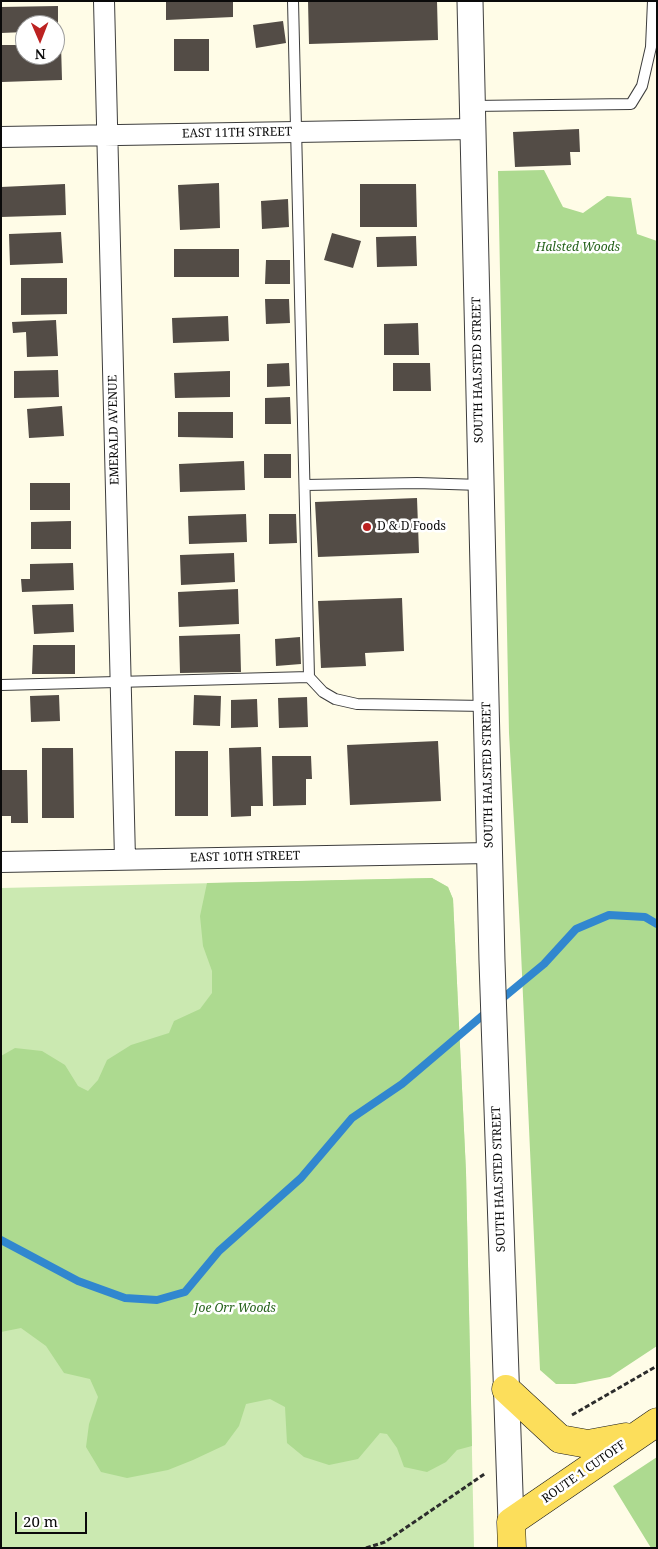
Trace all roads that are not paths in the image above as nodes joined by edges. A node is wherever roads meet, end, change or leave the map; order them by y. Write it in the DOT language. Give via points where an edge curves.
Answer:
graph roads {
  1 [pos="104,1"];
  2 [pos="293,1"];
  3 [pos="470,1"];
  4 [pos="653,1"];
  5 [pos="473,118"];
  6 [pos="296,132"];
  7 [pos="106,135"];
  8 [pos="1,137"];
  9 [pos="305,485"];
  10 [pos="481,485"];
  11 [pos="309,677"];
  12 [pos="120,682"];
  13 [pos="1,685"];
  14 [pos="486,706"];
  15 [pos="490,853"];
  16 [pos="125,859"];
  17 [pos="1,862"];
  18 [pos="506,1389"];
  19 [pos="647,1428"];
  20 [pos="511,1535"];
  1 -- 7 [label="street, EMERALD AVENUE"];
  2 -- 6 [label="lane"];
  3 -- 5 [label="street, SOUTH HALSTED STREET"];
  4 -- 5 [label="lane" via="651,47 642,86 631,104"];
  5 -- 6 [label="street, EAST 11TH STREET"];
  5 -- 10 [label="street, SOUTH HALSTED STREET"];
  6 -- 7 [label="street, EAST 11TH STREET"];
  6 -- 9 [label="lane"];
  7 -- 8 [label="street, EAST 11TH STREET"];
  7 -- 12 [label="street, EMERALD AVENUE"];
  9 -- 10 [label="lane"];
  9 -- 11 [label="lane"];
  10 -- 14 [label="street, SOUTH HALSTED STREET"];
  11 -- 12 [label="lane"];
  11 -- 14 [label="lane" via="335,699 357,704"];
  12 -- 13 [label="lane"];
  12 -- 16 [label="street, EMERALD AVENUE"];
  14 -- 15 [label="street, SOUTH HALSTED STREET"];
  15 -- 16 [label="street, EAST 10TH STREET"];
  15 -- 18 [label="street, SOUTH HALSTED STREET"];
  16 -- 17 [label="street, EAST 10TH STREET"];
  18 -- 19 [label="main road" via="560,1439 588,1444"];
  18 -- 20 [label="street, SOUTH HALSTED STREET"];
  19 -- 20 [label="main road, ROUTE 1 CUTOFF"];
}
